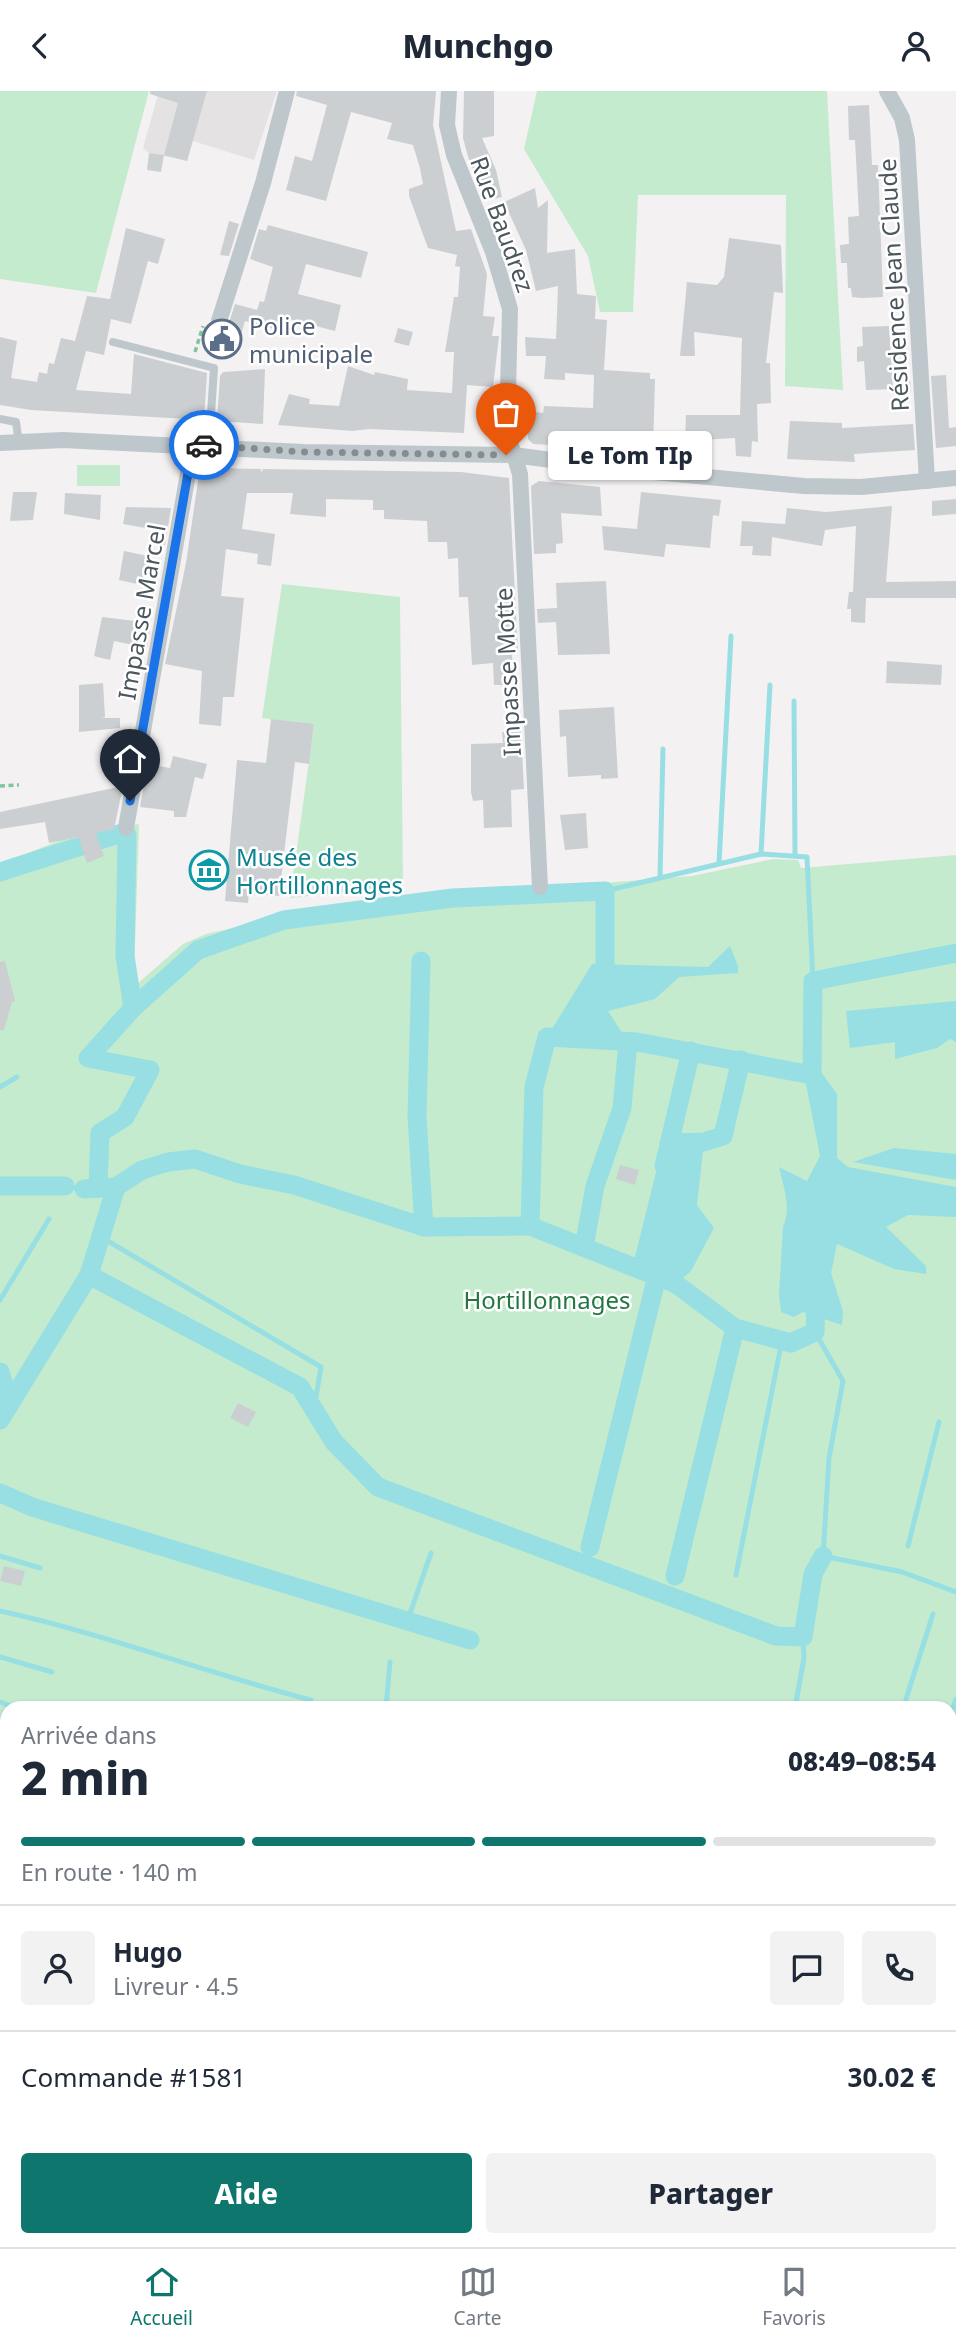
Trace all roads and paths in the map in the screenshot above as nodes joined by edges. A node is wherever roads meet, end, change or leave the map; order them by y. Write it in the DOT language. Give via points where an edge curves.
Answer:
graph roads {
  1 [pos="287,91"];
  2 [pos="449,91"];
  3 [pos="887,91"];
  4 [pos="219,321"];
  5 [pos="113,342"];
  6 [pos="191,362"];
  7 [pos="0,419"];
  8 [pos="0,443"];
  9 [pos="19,443"];
  10 [pos="201,445"];
  11 [pos="513,455"];
  12 [pos="956,478"];
  13 [pos="926,481"];
  14 [pos="19,785"];
  15 [pos="0,786"];
  16 [pos="126,828"];
  17 [pos="540,887"];
  1 -- 4 [label="street"];
  2 -- 11 [label="street, Rue Baudrez" via="447,125 454,155 493,252 510,309 507,433"];
  3 -- 13 [label="street, Résidence Jean Claude" via="902,118 907,140"];
  4 -- 6 [label="path" via="205,321"];
  5 -- 6 [label="lane"];
  6 -- 10 [label="lane" via="214,368"];
  7 -- 9 [label="lane" via="16,422"];
  8 -- 9 [label="street"];
  9 -- 10 [label="street"];
  10 -- 11 [label="street" via="303,452"];
  10 -- 16 [label="street, Impasse Marcel"];
  11 -- 13 [label="street" via="804,486"];
  11 -- 17 [label="street, Impasse Motte" via="520,474"];
  12 -- 13 [label="street"];
  14 -- 15 [label="path"];
}
